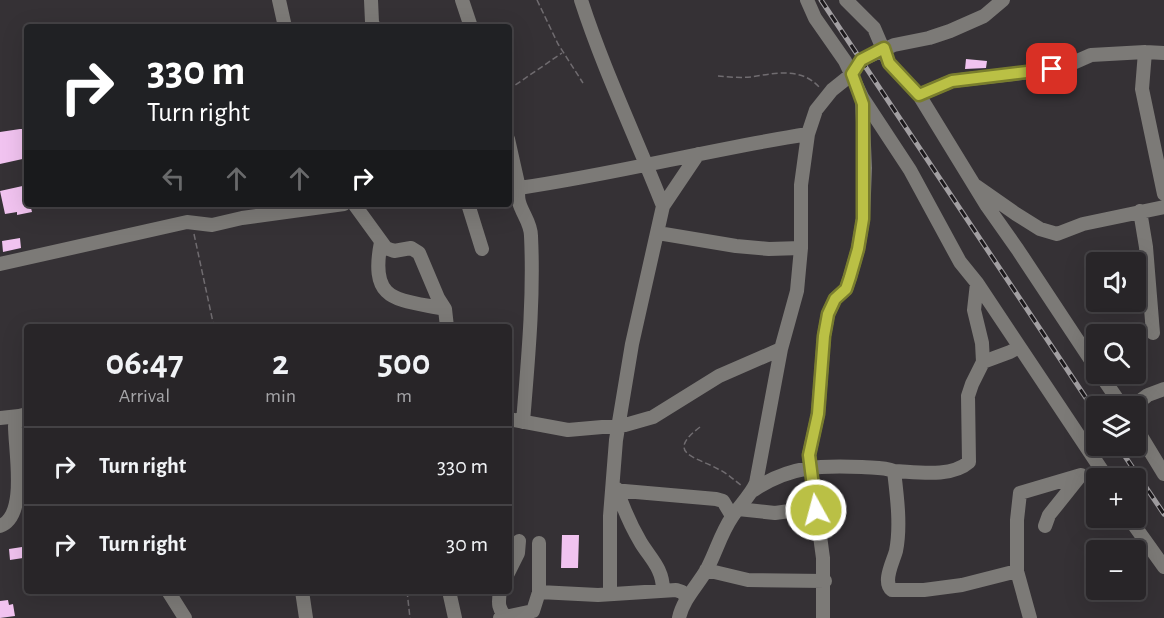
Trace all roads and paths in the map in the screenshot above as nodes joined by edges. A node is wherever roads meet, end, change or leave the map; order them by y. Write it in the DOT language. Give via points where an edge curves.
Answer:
graph roads {
  1 [pos="279,0"];
  2 [pos="371,0"];
  3 [pos="462,0"];
  4 [pos="537,0"];
  5 [pos="581,0"];
  6 [pos="807,0"];
  7 [pos="1003,0"];
  8 [pos="850,2"];
  9 [pos="284,24"];
  10 [pos="373,24"];
  11 [pos="470,24"];
  12 [pos="884,48"];
  13 [pos="1145,52"];
  14 [pos="563,53"];
  15 [pos="1164,53"];
  16 [pos="852,74"];
  17 [pos="718,76"];
  18 [pos="583,83"];
  19 [pos="512,87"];
  20 [pos="919,95"];
  21 [pos="826,96"];
  22 [pos="862,97"];
  23 [pos="808,134"];
  24 [pos="698,154"];
  25 [pos="512,157"];
  26 [pos="647,165"];
  27 [pos="974,184"];
  28 [pos="519,188"];
  29 [pos="1164,194"];
  30 [pos="663,206"];
  31 [pos="322,207"];
  32 [pos="356,207"];
  33 [pos="469,207"];
  34 [pos="1164,207"];
  35 [pos="1140,211"];
  36 [pos="193,223"];
  37 [pos="658,233"];
  38 [pos="381,242"];
  39 [pos="801,248"];
  40 [pos="482,249"];
  41 [pos="0,264"];
  42 [pos="976,283"];
  43 [pos="445,309"];
  44 [pos="214,324"];
  45 [pos="447,324"];
  46 [pos="1153,333"];
  47 [pos="1019,347"];
  48 [pos="781,349"];
  49 [pos="1086,353"];
  50 [pos="983,362"];
  51 [pos="1164,389"];
  52 [pos="1146,396"];
  53 [pos="23,415"];
  54 [pos="0,417"];
  55 [pos="512,419"];
  56 [pos="523,422"];
  57 [pos="617,427"];
  58 [pos="700,427"];
  59 [pos="1146,444"];
  60 [pos="1095,460"];
  61 [pos="810,467"];
  62 [pos="1100,468"];
  63 [pos="894,471"];
  64 [pos="1164,474"];
  65 [pos="1081,475"];
  66 [pos="615,490"];
  67 [pos="752,491"];
  68 [pos="816,510"];
  69 [pos="735,513"];
  70 [pos="0,526"];
  71 [pos="1045,526"];
  72 [pos="1136,528"];
  73 [pos="519,541"];
  74 [pos="539,543"];
  75 [pos="512,565"];
  76 [pos="1163,569"];
  77 [pos="706,570"];
  78 [pos="1017,571"];
  79 [pos="825,581"];
  80 [pos="663,590"];
  81 [pos="539,592"];
  82 [pos="610,593"];
  83 [pos="170,594"];
  84 [pos="302,594"];
  85 [pos="407,594"];
  86 [pos="450,594"];
  87 [pos="499,594"];
  88 [pos="687,599"];
  89 [pos="185,618"];
  90 [pos="306,618"];
  91 [pos="410,618"];
  92 [pos="455,618"];
  93 [pos="504,618"];
  94 [pos="679,618"];
  95 [pos="823,618"];
  96 [pos="1030,618"];
  1 -- 9 [label="street"];
  2 -- 10 [label="street"];
  3 -- 11 [label="street"];
  4 -- 14 [label="path"];
  5 -- 26 [label="street" via="604,68"];
  6 -- 16 [label="street"];
  7 -- 12 [label="street" via="984,15 950,31"];
  8 -- 12 [label="street" via="874,28"];
  12 -- 16 [label="street" via="861,60"];
  12 -- 20 [label="street" via="889,63"];
  13 -- 15 [label="street"];
  13 -- 20 [label="street" via="1091,55 1066,66 952,81"];
  13 -- 29 [label="street" via="1142,89"];
  14 -- 18 [label="path"];
  14 -- 19 [label="path"];
  16 -- 21 [label="street"];
  16 -- 22 [label="street"];
  17 -- 21 [label="path" via="801,75 813,80"];
  20 -- 27 [label="street"];
  21 -- 23 [label="street" via="816,110"];
  22 -- 42 [label="street"];
  22 -- 61 [label="street" via="863,219 846,289 835,299 828,314"];
  23 -- 24 [label="street"];
  23 -- 39 [label="street" via="801,185"];
  24 -- 26 [label="street"];
  24 -- 30 [label="street"];
  25 -- 28 [label="street"];
  26 -- 28 [label="street"];
  26 -- 30 [label="street"];
  27 -- 35 [label="street" via="1040,229 1057,234"];
  27 -- 49 [label="street"];
  28 -- 56 [label="street" via="519,204 530,226 532,265"];
  30 -- 37 [label="street"];
  31 -- 36 [label="street" via="212,225"];
  32 -- 38 [label="street"];
  33 -- 40 [label="street"];
  34 -- 35 [label="street"];
  35 -- 46 [label="street"];
  36 -- 41 [label="street"];
  36 -- 44 [label="path"];
  37 -- 39 [label="street" via="736,246"];
  37 -- 57 [label="street"];
  38 -- 43 [label="street" via="390,250 411,248 419,253"];
  38 -- 43 [label="street" via="378,272 383,288 401,301"];
  39 -- 48 [label="street" via="797,291"];
  42 -- 47 [label="street"];
  42 -- 50 [label="street" via="974,310"];
  43 -- 45 [label="street"];
  47 -- 50 [label="street"];
  47 -- 60 [label="street"];
  48 -- 57 [label="street" via="719,376 652,417"];
  48 -- 67 [label="street"];
  50 -- 63 [label="street" via="968,396 969,462 950,471"];
  51 -- 52 [label="street"];
  53 -- 54 [label="street"];
  53 -- 70 [label="street" via="15,426 16,508 7,524"];
  55 -- 56 [label="street"];
  56 -- 57 [label="street" via="568,430"];
  57 -- 66 [label="street"];
  58 -- 67 [label="path" via="687,437 684,446 688,454"];
  59 -- 64 [label="street"];
  60 -- 62 [label="street"];
  60 -- 65 [label="street"];
  61 -- 63 [label="street"];
  61 -- 67 [label="street" via="768,480"];
  61 -- 68 [label="street"];
  63 -- 78 [label="street" via="899,528 889,588 924,590 962,585"];
  65 -- 71 [label="street" via="1049,515"];
  65 -- 78 [label="street" via="1020,493"];
  66 -- 69 [label="street" via="716,499"];
  66 -- 80 [label="street" via="640,542 660,570"];
  66 -- 82 [label="street" via="610,516"];
  67 -- 69 [label="street"];
  68 -- 69 [label="street"];
  68 -- 79 [label="street"];
  69 -- 77 [label="street"];
  72 -- 76 [label="street"];
  73 -- 75 [label="street"];
  74 -- 81 [label="street"];
  77 -- 79 [label="street" via="748,580"];
  77 -- 88 [label="street"];
  78 -- 96 [label="street"];
  79 -- 95 [label="street"];
  80 -- 82 [label="street"];
  80 -- 88 [label="street" via="682,592"];
  81 -- 82 [label="street"];
  81 -- 93 [label="street" via="533,611"];
  83 -- 89 [label="street"];
  84 -- 90 [label="street"];
  85 -- 91 [label="path"];
  86 -- 92 [label="street"];
  87 -- 93 [label="street"];
  88 -- 94 [label="street"];
}
